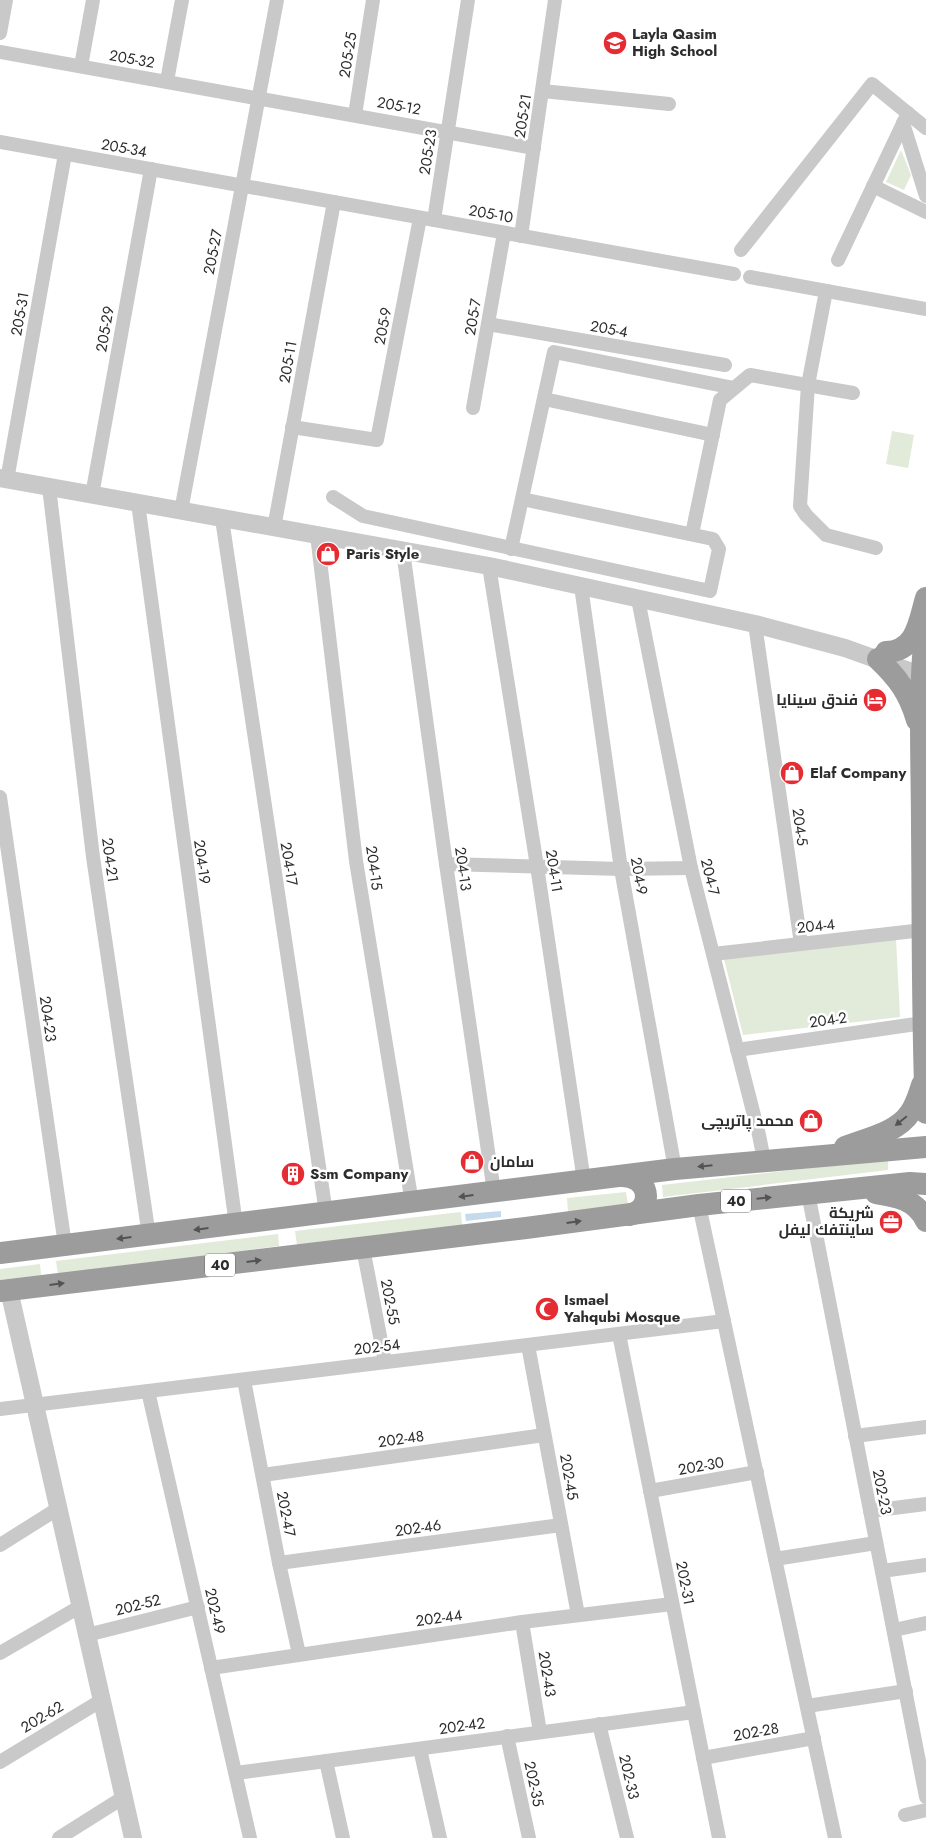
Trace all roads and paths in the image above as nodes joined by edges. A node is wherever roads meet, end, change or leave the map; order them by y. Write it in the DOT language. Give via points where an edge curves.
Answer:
graph roads {
  1 [pos="6,0"];
  2 [pos="93,0"];
  3 [pos="182,0"];
  4 [pos="277,0"];
  5 [pos="373,0"];
  6 [pos="468,0"];
  7 [pos="555,0"];
  8 [pos="0,33"];
  9 [pos="0,52"];
  10 [pos="81,66"];
  11 [pos="167,81"];
  12 [pos="543,91"];
  13 [pos="259,97"];
  14 [pos="669,104"];
  15 [pos="355,115"];
  16 [pos="905,118"];
  17 [pos="926,128"];
  18 [pos="448,132"];
  19 [pos="0,142"];
  20 [pos="534,148"];
  21 [pos="65,154"];
  22 [pos="151,169"];
  23 [pos="242,186"];
  24 [pos="873,186"];
  25 [pos="926,196"];
  26 [pos="334,202"];
  27 [pos="926,212"];
  28 [pos="420,218"];
  29 [pos="434,220"];
  30 [pos="504,233"];
  31 [pos="521,236"];
  32 [pos="740,250"];
  33 [pos="838,260"];
  34 [pos="734,274"];
  35 [pos="750,277"];
  36 [pos="826,291"];
  37 [pos="926,309"];
  38 [pos="488,324"];
  39 [pos="725,365"];
  40 [pos="808,385"];
  41 [pos="734,388"];
  42 [pos="854,393"];
  43 [pos="544,399"];
  44 [pos="473,408"];
  45 [pos="292,427"];
  46 [pos="713,435"];
  47 [pos="4,479"];
  48 [pos="49,487"];
  49 [pos="92,495"];
  50 [pos="332,497"];
  51 [pos="522,498"];
  52 [pos="138,503"];
  53 [pos="181,511"];
  54 [pos="222,519"];
  55 [pos="274,528"];
  56 [pos="692,534"];
  57 [pos="317,536"];
  58 [pos="510,548"];
  59 [pos="876,548"];
  60 [pos="403,551"];
  61 [pos="489,566"];
  62 [pos="581,586"];
  63 [pos="926,598"];
  64 [pos="638,599"];
  65 [pos="755,624"];
  66 [pos="926,624"];
  67 [pos="882,656"];
  68 [pos="924,668"];
  69 [pos="922,758"];
  70 [pos="0,797"];
  71 [pos="446,864"];
  72 [pos="537,866"];
  73 [pos="691,868"];
  74 [pos="621,869"];
  75 [pos="922,930"];
  76 [pos="801,944"];
  77 [pos="713,954"];
  78 [pos="923,1023"];
  79 [pos="738,1050"];
  80 [pos="924,1079"];
  81 [pos="926,1113"];
  82 [pos="926,1147"];
  83 [pos="823,1155"];
  84 [pos="764,1160"];
  85 [pos="675,1169"];
  86 [pos="621,1176"];
  87 [pos="584,1181"];
  88 [pos="926,1184"];
  89 [pos="852,1189"];
  90 [pos="494,1192"];
  91 [pos="808,1193"];
  92 [pos="412,1202"];
  93 [pos="699,1205"];
  94 [pos="326,1213"];
  95 [pos="629,1215"];
  96 [pos="926,1221"];
  97 [pos="236,1225"];
  98 [pos="149,1236"];
  99 [pos="65,1246"];
  100 [pos="363,1248"];
  101 [pos="0,1253"];
  102 [pos="4,1290"];
  103 [pos="724,1320"];
  104 [pos="619,1334"];
  105 [pos="528,1345"];
  106 [pos="384,1362"];
  107 [pos="244,1380"];
  108 [pos="148,1391"];
  109 [pos="35,1405"];
  110 [pos="0,1409"];
  111 [pos="926,1427"];
  112 [pos="544,1435"];
  113 [pos="855,1436"];
  114 [pos="756,1472"];
  115 [pos="263,1475"];
  116 [pos="650,1492"];
  117 [pos="926,1504"];
  118 [pos="59,1508"];
  119 [pos="870,1511"];
  120 [pos="561,1525"];
  121 [pos="876,1543"];
  122 [pos="0,1545"];
  123 [pos="775,1560"];
  124 [pos="279,1563"];
  125 [pos="926,1565"];
  126 [pos="882,1571"];
  127 [pos="672,1604"];
  128 [pos="81,1606"];
  129 [pos="198,1607"];
  130 [pos="578,1615"];
  131 [pos="522,1622"];
  132 [pos="926,1623"];
  133 [pos="894,1630"];
  134 [pos="87,1635"];
  135 [pos="0,1653"];
  136 [pos="299,1654"];
  137 [pos="211,1668"];
  138 [pos="906,1691"];
  139 [pos="102,1700"];
  140 [pos="807,1706"];
  141 [pos="694,1712"];
  142 [pos="599,1724"];
  143 [pos="540,1732"];
  144 [pos="507,1736"];
  145 [pos="814,1738"];
  146 [pos="420,1748"];
  147 [pos="703,1758"];
  148 [pos="326,1761"];
  149 [pos="0,1762"];
  150 [pos="236,1773"];
  151 [pos="124,1797"];
  152 [pos="926,1797"];
  153 [pos="926,1810"];
  154 [pos="905,1815"];
  155 [pos="246,1837"];
  156 [pos="59,1838"];
  157 [pos="133,1838"];
  158 [pos="343,1838"];
  159 [pos="440,1838"];
  160 [pos="529,1838"];
  161 [pos="627,1838"];
  162 [pos="719,1838"];
  163 [pos="836,1838"];
  1 -- 8 [label="street"];
  2 -- 10 [label="street"];
  3 -- 11 [label="street"];
  4 -- 13 [label="street, 205-27"];
  5 -- 15 [label="street, 205-25"];
  6 -- 18 [label="street, 205-23"];
  7 -- 12 [label="street, 205-21"];
  9 -- 10 [label="street, 205-32"];
  10 -- 11 [label="street, 205-32"];
  11 -- 13 [label="street, 205-32"];
  12 -- 14 [label="street"];
  12 -- 20 [label="street, 205-21"];
  13 -- 15 [label="street, 205-12"];
  13 -- 23 [label="street, 205-27"];
  15 -- 18 [label="street, 205-12"];
  16 -- 17 [label="street"];
  16 -- 24 [label="street"];
  16 -- 25 [label="street"];
  16 -- 32 [label="street" via="872,84"];
  18 -- 20 [label="street, 205-12"];
  18 -- 29 [label="street, 205-23"];
  19 -- 21 [label="street, 205-34"];
  20 -- 31 [label="street, 205-21"];
  21 -- 22 [label="street, 205-34"];
  21 -- 47 [label="street, 205-31"];
  22 -- 23 [label="street, 205-34"];
  22 -- 49 [label="street, 205-29"];
  23 -- 26 [label="street, 205-10"];
  23 -- 53 [label="street, 205-27"];
  24 -- 27 [label="street"];
  24 -- 33 [label="street"];
  26 -- 28 [label="street, 205-10"];
  26 -- 45 [label="street, 205-11"];
  28 -- 29 [label="street, 205-10"];
  28 -- 45 [label="street, 205-9" via="377,440"];
  29 -- 30 [label="street, 205-10"];
  30 -- 31 [label="street, 205-10"];
  30 -- 38 [label="street, 205-7"];
  31 -- 34 [label="street, 205-10"];
  35 -- 36 [label="street"];
  36 -- 37 [label="street"];
  36 -- 40 [label="street"];
  38 -- 39 [label="street, 205-4"];
  38 -- 44 [label="street, 205-7"];
  40 -- 41 [label="street" via="750,375"];
  40 -- 42 [label="street"];
  40 -- 59 [label="street" via="800,506 822,533"];
  41 -- 43 [label="street" via="554,352"];
  41 -- 46 [label="street" via="720,400"];
  43 -- 46 [label="street"];
  43 -- 51 [label="street"];
  45 -- 55 [label="street, 205-11"];
  46 -- 56 [label="street"];
  47 -- 48 [label="street"];
  48 -- 49 [label="street"];
  48 -- 98 [label="street, 204-21" via="93,857"];
  49 -- 52 [label="street"];
  50 -- 58 [label="street" via="363,516"];
  51 -- 56 [label="street"];
  51 -- 58 [label="street"];
  52 -- 53 [label="street"];
  52 -- 97 [label="street, 204-19"];
  53 -- 54 [label="street"];
  54 -- 55 [label="street"];
  54 -- 94 [label="street, 204-17"];
  55 -- 57 [label="street"];
  56 -- 58 [label="street" via="713,539 719,549 710,591"];
  57 -- 60 [label="street"];
  57 -- 92 [label="street, 204-15" via="356,862"];
  60 -- 61 [label="street"];
  60 -- 71 [label="street, 204-13"];
  61 -- 62 [label="street"];
  61 -- 72 [label="street, 204-11"];
  62 -- 64 [label="street"];
  62 -- 74 [label="street, 204-9"];
  63 -- 67 [label="highway" via="913,640 904,648"];
  64 -- 65 [label="street"];
  64 -- 73 [label="street, 204-7"];
  65 -- 67 [label="street"];
  65 -- 76 [label="street, 204-5"];
  66 -- 68 [label="highway"];
  67 -- 68 [label="street"];
  67 -- 69 [label="highway" via="908,694 921,736"];
  68 -- 69 [label="highway"];
  69 -- 75 [label="highway"];
  70 -- 99 [label="street, 204-23"];
  71 -- 72 [label="street"];
  71 -- 90 [label="street, 204-13"];
  72 -- 74 [label="street"];
  72 -- 87 [label="street, 204-11"];
  73 -- 74 [label="street"];
  73 -- 77 [label="street, 204-7"];
  74 -- 85 [label="street, 204-9"];
  75 -- 76 [label="street, 204-4"];
  75 -- 78 [label="highway"];
  76 -- 77 [label="street, 204-4"];
  77 -- 79 [label="street, 204-7"];
  78 -- 79 [label="street, 204-2"];
  78 -- 80 [label="highway"];
  79 -- 84 [label="street, 204-7"];
  80 -- 81 [label="highway"];
  80 -- 83 [label="highway, one-way" via="911,1113 898,1124"];
  82 -- 83 [label="highway"];
  83 -- 84 [label="highway"];
  84 -- 85 [label="highway, one-way"];
  85 -- 86 [label="highway"];
  86 -- 87 [label="highway"];
  86 -- 95 [label="highway" via="637,1179 646,1192 641,1208"];
  87 -- 90 [label="highway"];
  88 -- 89 [label="highway, 40"];
  89 -- 91 [label="highway, 40"];
  89 -- 96 [label="highway" via="903,1199 914,1205"];
  90 -- 92 [label="highway, one-way"];
  93 -- 91 [label="highway, 40, one-way"];
  91 -- 113 [label="street, 202-23"];
  92 -- 94 [label="highway"];
  93 -- 95 [label="highway, 40"];
  93 -- 103 [label="street"];
  94 -- 97 [label="highway"];
  100 -- 95 [label="highway, 40, one-way"];
  97 -- 98 [label="highway, one-way"];
  98 -- 99 [label="highway, one-way"];
  99 -- 101 [label="highway"];
  102 -- 100 [label="highway, 40, one-way"];
  100 -- 106 [label="street, 202-55"];
  102 -- 109 [label="street"];
  103 -- 104 [label="street, 202-54"];
  103 -- 114 [label="street"];
  104 -- 105 [label="street, 202-54"];
  104 -- 116 [label="street, 202-31"];
  105 -- 106 [label="street, 202-54"];
  105 -- 112 [label="street, 202-45"];
  106 -- 107 [label="street, 202-54"];
  107 -- 108 [label="street, 202-54"];
  107 -- 115 [label="street, 202-47"];
  108 -- 109 [label="street, 202-54"];
  108 -- 129 [label="street, 202-49"];
  109 -- 110 [label="street, 202-54"];
  109 -- 118 [label="street"];
  111 -- 113 [label="street"];
  112 -- 115 [label="street, 202-48"];
  112 -- 120 [label="street, 202-45"];
  113 -- 119 [label="street, 202-23"];
  114 -- 116 [label="street, 202-30"];
  114 -- 123 [label="street"];
  115 -- 124 [label="street, 202-47"];
  116 -- 127 [label="street, 202-31"];
  117 -- 119 [label="street"];
  118 -- 122 [label="street"];
  118 -- 128 [label="street"];
  119 -- 121 [label="street, 202-23"];
  120 -- 124 [label="street, 202-46"];
  120 -- 130 [label="street, 202-45"];
  121 -- 123 [label="street"];
  121 -- 126 [label="street, 202-23"];
  123 -- 140 [label="street"];
  124 -- 136 [label="street, 202-47"];
  125 -- 126 [label="street"];
  126 -- 133 [label="street, 202-23"];
  127 -- 130 [label="street, 202-44"];
  127 -- 141 [label="street, 202-31"];
  128 -- 134 [label="street"];
  128 -- 135 [label="street"];
  129 -- 134 [label="street, 202-52"];
  129 -- 137 [label="street, 202-49"];
  130 -- 131 [label="street, 202-44"];
  131 -- 136 [label="street, 202-44"];
  131 -- 143 [label="street, 202-43"];
  132 -- 133 [label="street"];
  133 -- 138 [label="street, 202-23"];
  134 -- 139 [label="street"];
  136 -- 137 [label="street, 202-44"];
  137 -- 150 [label="street, 202-49"];
  138 -- 140 [label="street"];
  138 -- 152 [label="street, 202-23"];
  139 -- 149 [label="street, 202-62"];
  139 -- 151 [label="street"];
  140 -- 145 [label="street"];
  141 -- 142 [label="street, 202-42"];
  141 -- 147 [label="street, 202-31"];
  142 -- 143 [label="street, 202-42"];
  142 -- 161 [label="street, 202-33"];
  143 -- 144 [label="street, 202-42"];
  144 -- 146 [label="street, 202-42"];
  144 -- 160 [label="street, 202-35"];
  145 -- 147 [label="street, 202-28"];
  145 -- 163 [label="street"];
  146 -- 148 [label="street, 202-42"];
  146 -- 159 [label="street"];
  147 -- 162 [label="street, 202-31"];
  148 -- 150 [label="street, 202-42"];
  148 -- 158 [label="street"];
  150 -- 155 [label="street, 202-49"];
  151 -- 156 [label="street"];
  151 -- 157 [label="street"];
  153 -- 154 [label="street"];
}
